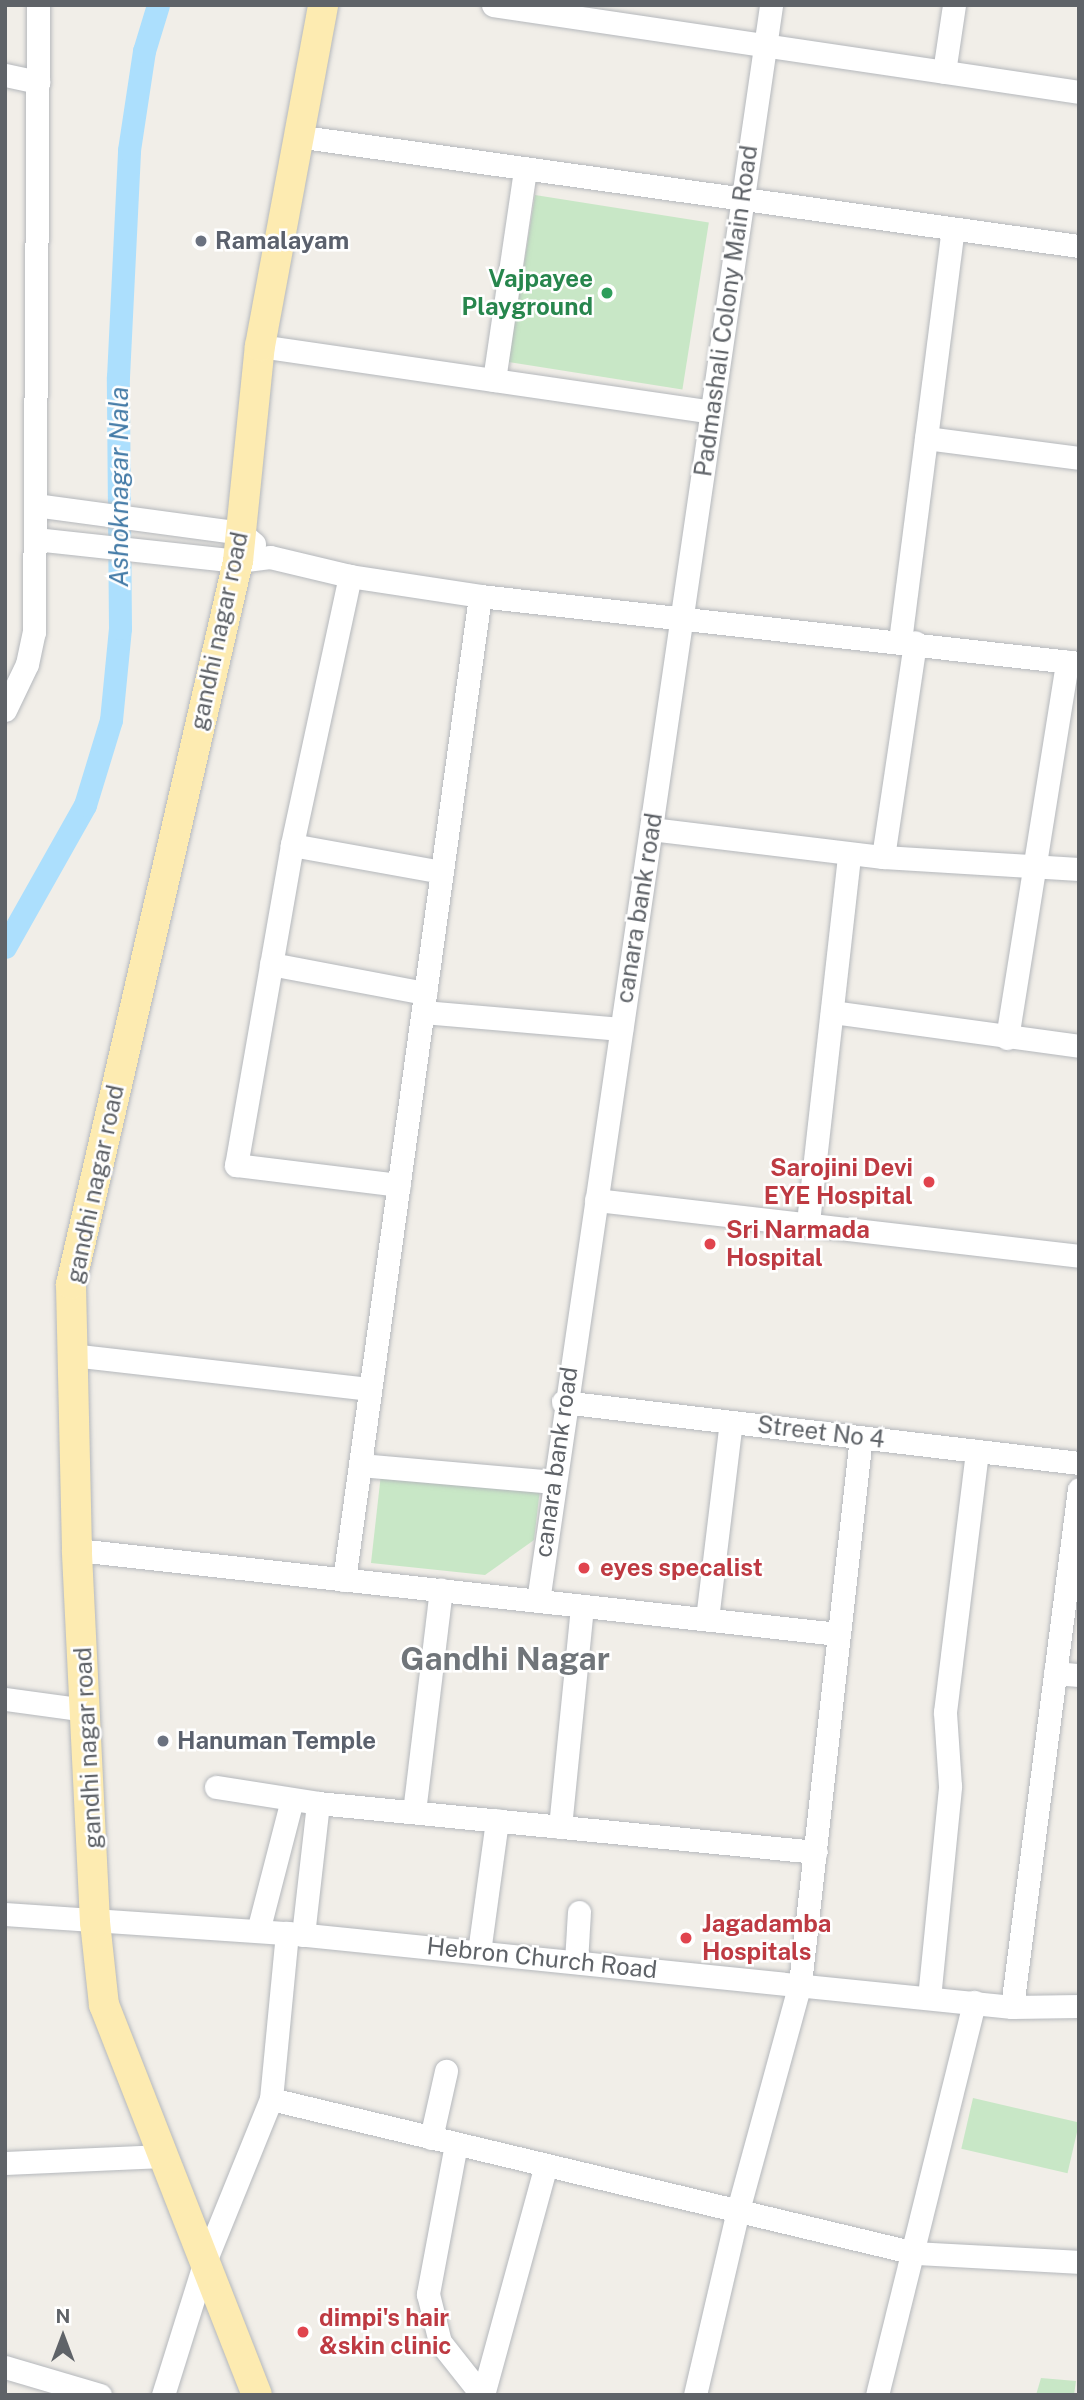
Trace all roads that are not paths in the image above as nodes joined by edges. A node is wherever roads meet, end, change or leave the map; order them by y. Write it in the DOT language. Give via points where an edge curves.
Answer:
graph roads {
  1 [pos="38,5"];
  2 [pos="323,5"];
  3 [pos="493,5"];
  4 [pos="771,5"];
  5 [pos="954,5"];
  6 [pos="527,8"];
  7 [pos="764,45"];
  8 [pos="944,72"];
  9 [pos="5,75"];
  10 [pos="37,82"];
  11 [pos="1079,92"];
  12 [pos="296,136"];
  13 [pos="525,170"];
  14 [pos="740,201"];
  15 [pos="953,229"];
  16 [pos="1079,246"];
  17 [pos="260,346"];
  18 [pos="494,380"];
  19 [pos="711,412"];
  20 [pos="926,438"];
  21 [pos="1079,458"];
  22 [pos="35,505"];
  23 [pos="45,540"];
  24 [pos="229,546"];
  25 [pos="350,576"];
  26 [pos="480,596"];
  27 [pos="683,617"];
  28 [pos="907,642"];
  29 [pos="1073,662"];
  30 [pos="5,710"];
  31 [pos="651,829"];
  32 [pos="292,845"];
  33 [pos="849,854"];
  34 [pos="883,857"];
  35 [pos="1035,869"];
  36 [pos="1079,869"];
  37 [pos="442,872"];
  38 [pos="271,964"];
  39 [pos="424,1003"];
  40 [pos="832,1012"];
  41 [pos="621,1029"];
  42 [pos="1007,1038"];
  43 [pos="1079,1046"];
  44 [pos="399,1185"];
  45 [pos="596,1200"];
  46 [pos="808,1222"];
  47 [pos="1079,1256"];
  48 [pos="71,1355"];
  49 [pos="370,1389"];
  50 [pos="563,1402"];
  51 [pos="731,1422"];
  52 [pos="861,1437"];
  53 [pos="977,1451"];
  54 [pos="1079,1463"];
  55 [pos="360,1465"];
  56 [pos="554,1482"];
  57 [pos="1079,1489"];
  58 [pos="77,1550"];
  59 [pos="344,1580"];
  60 [pos="441,1590"];
  61 [pos="538,1601"];
  62 [pos="582,1606"];
  63 [pos="707,1619"];
  64 [pos="838,1634"];
  65 [pos="1055,1673"];
  66 [pos="1079,1675"];
  67 [pos="5,1699"];
  68 [pos="86,1710"];
  69 [pos="216,1787"];
  70 [pos="292,1800"];
  71 [pos="318,1803"];
  72 [pos="414,1812"];
  73 [pos="497,1820"];
  74 [pos="560,1827"];
  75 [pos="816,1852"];
  76 [pos="579,1912"];
  77 [pos="5,1914"];
  78 [pos="95,1923"];
  79 [pos="258,1931"];
  80 [pos="295,1934"];
  81 [pos="479,1952"];
  82 [pos="576,1962"];
  83 [pos="800,1984"];
  84 [pos="929,1998"];
  85 [pos="974,2002"];
  86 [pos="1079,2006"];
  87 [pos="1012,2007"];
  88 [pos="446,2071"];
  89 [pos="271,2099"];
  90 [pos="431,2138"];
  91 [pos="456,2144"];
  92 [pos="163,2156"];
  93 [pos="5,2163"];
  94 [pos="546,2165"];
  95 [pos="738,2210"];
  96 [pos="915,2253"];
  97 [pos="1079,2262"];
  98 [pos="204,2264"];
  99 [pos="5,2367"];
  100 [pos="100,2395"];
  101 [pos="163,2395"];
  102 [pos="257,2395"];
  103 [pos="482,2395"];
  104 [pos="695,2395"];
  105 [pos="877,2395"];
  1 -- 10 [label="street"];
  2 -- 12 [label="main road, gandhi nagar road"];
  3 -- 6 [label="street"];
  4 -- 7 [label="street, Padmashali Colony Main Road"];
  5 -- 8 [label="street"];
  6 -- 7 [label="street"];
  7 -- 8 [label="street"];
  7 -- 14 [label="street, Padmashali Colony Main Road"];
  8 -- 11 [label="street"];
  9 -- 10 [label="street"];
  10 -- 22 [label="street"];
  12 -- 13 [label="street"];
  12 -- 17 [label="main road, gandhi nagar road"];
  13 -- 14 [label="street"];
  13 -- 18 [label="street"];
  14 -- 15 [label="street"];
  14 -- 19 [label="street, Padmashali Colony Main Road"];
  15 -- 16 [label="street"];
  15 -- 20 [label="street"];
  17 -- 18 [label="street"];
  17 -- 24 [label="main road, gandhi nagar road"];
  18 -- 19 [label="street"];
  19 -- 27 [label="street, Padmashali Colony Main Road"];
  20 -- 21 [label="street"];
  20 -- 28 [label="street"];
  22 -- 23 [label="street"];
  22 -- 24 [label="street"];
  23 -- 24 [label="street"];
  23 -- 30 [label="street" via="27,664"];
  24 -- 25 [label="street"];
  24 -- 48 [label="main road, gandhi nagar road" via="71,1284"];
  25 -- 26 [label="street"];
  25 -- 32 [label="street"];
  26 -- 27 [label="street"];
  26 -- 37 [label="street"];
  27 -- 28 [label="street"];
  27 -- 31 [label="street, canara bank road"];
  28 -- 29 [label="street"];
  28 -- 34 [label="street"];
  29 -- 35 [label="street"];
  31 -- 33 [label="street"];
  31 -- 41 [label="street, canara bank road"];
  32 -- 37 [label="street"];
  32 -- 38 [label="street"];
  33 -- 34 [label="street"];
  33 -- 40 [label="street"];
  34 -- 35 [label="street"];
  35 -- 36 [label="street"];
  35 -- 42 [label="street"];
  37 -- 39 [label="street"];
  38 -- 39 [label="street"];
  38 -- 44 [label="street" via="236,1164"];
  39 -- 41 [label="street"];
  39 -- 44 [label="street"];
  40 -- 42 [label="street"];
  40 -- 46 [label="street"];
  41 -- 45 [label="street, canara bank road"];
  42 -- 43 [label="street"];
  44 -- 49 [label="street"];
  45 -- 46 [label="street"];
  45 -- 50 [label="street, canara bank road"];
  46 -- 47 [label="street"];
  48 -- 49 [label="street"];
  48 -- 58 [label="main road, gandhi nagar road"];
  49 -- 55 [label="street"];
  50 -- 51 [label="street, Street No 4"];
  50 -- 56 [label="street, canara bank road"];
  51 -- 52 [label="street, Street No 4"];
  51 -- 63 [label="street"];
  52 -- 53 [label="street, Street No 4"];
  52 -- 64 [label="street"];
  53 -- 54 [label="street, Street No 4"];
  53 -- 84 [label="street" via="945,1712 950,1786"];
  55 -- 56 [label="street"];
  55 -- 59 [label="street"];
  56 -- 61 [label="street, canara bank road"];
  57 -- 65 [label="street"];
  58 -- 59 [label="street"];
  58 -- 68 [label="main road, gandhi nagar road"];
  59 -- 60 [label="street"];
  60 -- 61 [label="street"];
  60 -- 72 [label="street"];
  61 -- 62 [label="street"];
  62 -- 63 [label="street"];
  62 -- 74 [label="street"];
  63 -- 64 [label="street"];
  64 -- 75 [label="street"];
  65 -- 66 [label="street"];
  65 -- 87 [label="street"];
  67 -- 68 [label="street"];
  68 -- 78 [label="main road, gandhi nagar road"];
  69 -- 70 [label="street"];
  70 -- 71 [label="street"];
  70 -- 79 [label="street"];
  71 -- 72 [label="street"];
  71 -- 80 [label="street"];
  72 -- 73 [label="street"];
  73 -- 74 [label="street"];
  73 -- 81 [label="street"];
  74 -- 75 [label="street"];
  75 -- 83 [label="street"];
  76 -- 82 [label="street"];
  77 -- 78 [label="street, Hebron Church Road"];
  78 -- 79 [label="street, Hebron Church Road"];
  78 -- 92 [label="main road, gandhi nagar road" via="104,2005"];
  79 -- 80 [label="street, Hebron Church Road"];
  80 -- 81 [label="street, Hebron Church Road"];
  80 -- 89 [label="street"];
  81 -- 82 [label="street, Hebron Church Road"];
  82 -- 83 [label="street, Hebron Church Road"];
  83 -- 84 [label="street, Hebron Church Road"];
  83 -- 95 [label="street"];
  84 -- 85 [label="street, Hebron Church Road"];
  85 -- 87 [label="street, Hebron Church Road"];
  85 -- 96 [label="street"];
  86 -- 87 [label="street, Hebron Church Road"];
  88 -- 90 [label="street"];
  89 -- 90 [label="street"];
  89 -- 98 [label="street"];
  90 -- 91 [label="street"];
  91 -- 94 [label="street"];
  91 -- 103 [label="street" via="428,2294 440,2342"];
  92 -- 93 [label="street"];
  92 -- 98 [label="main road, gandhi nagar road"];
  94 -- 95 [label="street"];
  94 -- 103 [label="street"];
  95 -- 96 [label="street"];
  95 -- 104 [label="street"];
  96 -- 97 [label="street"];
  96 -- 105 [label="street"];
  98 -- 101 [label="street"];
  98 -- 102 [label="main road, gandhi nagar road"];
  99 -- 100 [label="street"];
}
